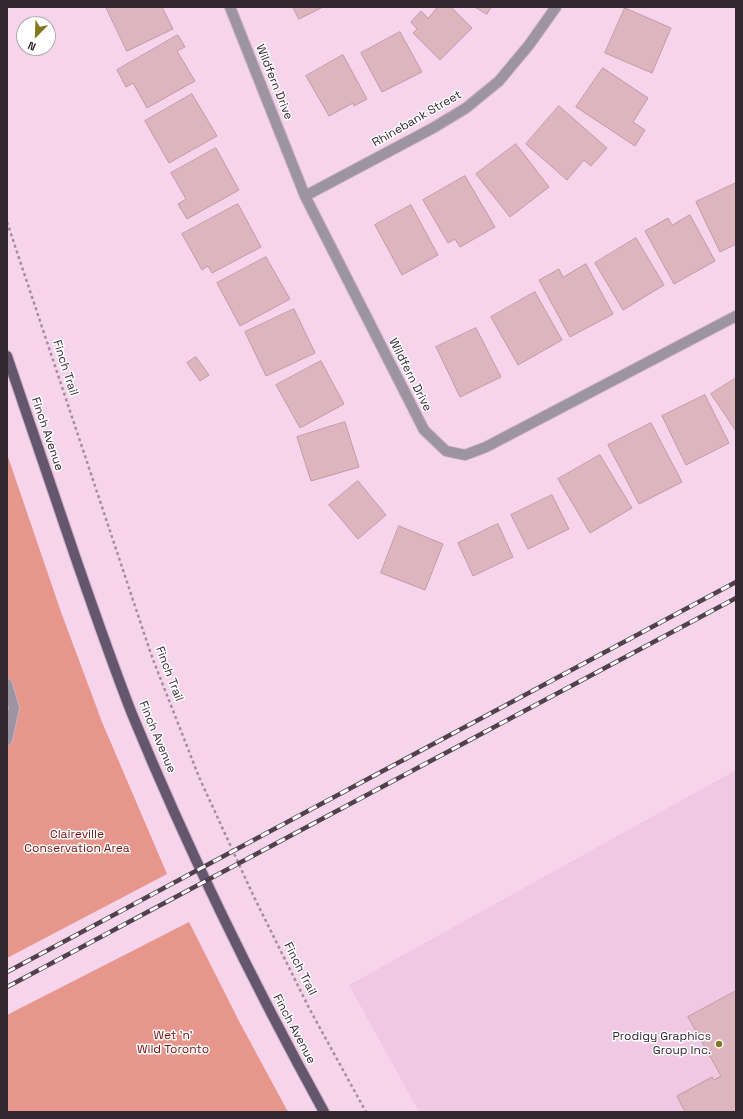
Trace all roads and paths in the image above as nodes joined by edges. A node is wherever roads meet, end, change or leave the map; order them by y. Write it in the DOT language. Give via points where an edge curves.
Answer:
graph roads {
  1 [pos="230,7"];
  2 [pos="556,7"];
  3 [pos="305,196"];
  4 [pos="7,222"];
  5 [pos="736,316"];
  6 [pos="7,356"];
  7 [pos="7,684"];
  8 [pos="7,740"];
  9 [pos="324,1112"];
  10 [pos="366,1112"];
  1 -- 3 [label="street, Wildfern Drive"];
  2 -- 3 [label="street, Rhinebank Street" via="499,81 466,108"];
  3 -- 5 [label="street, Wildfern Drive" via="424,430 446,451 465,456 486,448"];
  4 -- 10 [label="path, Finch Trail" via="152,657 199,777 257,904 309,1008"];
  6 -- 9 [label="main road, Finch Avenue" via="97,621 132,713 233,939"];
  7 -- 8 [label="street" via="14,708"];
}
